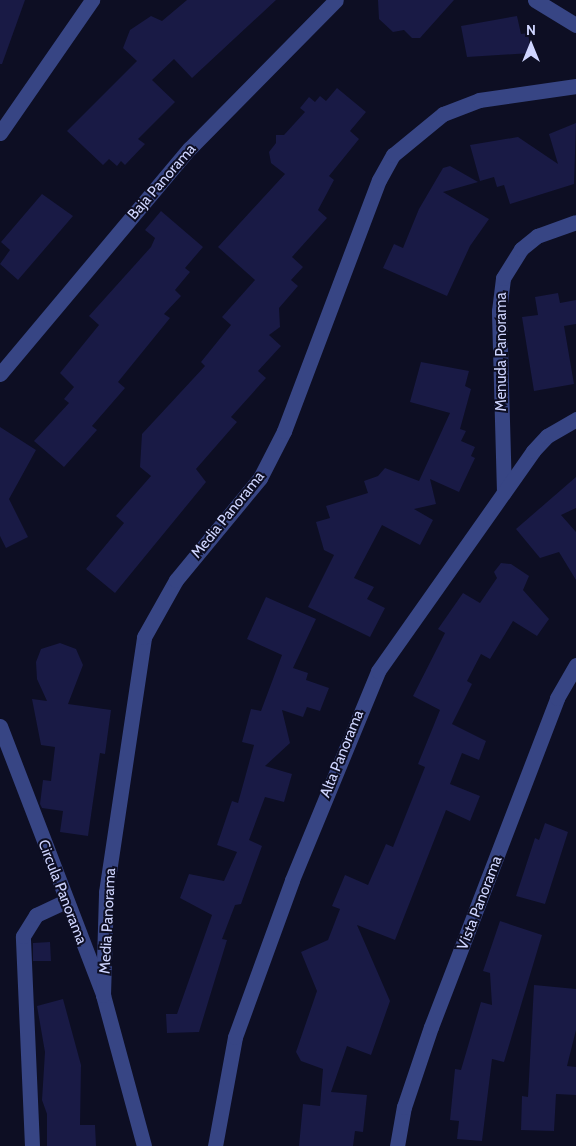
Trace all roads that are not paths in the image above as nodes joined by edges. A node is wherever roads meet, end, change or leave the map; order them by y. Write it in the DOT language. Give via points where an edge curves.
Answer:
graph roads {
  1 [pos="92,0"];
  2 [pos="336,0"];
  3 [pos="535,0"];
  4 [pos="576,25"];
  5 [pos="576,86"];
  6 [pos="0,133"];
  7 [pos="576,222"];
  8 [pos="0,374"];
  9 [pos="576,419"];
  10 [pos="504,492"];
  11 [pos="576,664"];
  12 [pos="0,726"];
  13 [pos="64,902"];
  14 [pos="103,995"];
  15 [pos="32,1146"];
  16 [pos="144,1146"];
  17 [pos="215,1146"];
  18 [pos="397,1146"];
  1 -- 6 [label="street"];
  2 -- 8 [label="street, Baja Panorama" via="189,149"];
  3 -- 4 [label="street"];
  5 -- 14 [label="street, Media Panorama" via="479,100 444,114 393,155 379,180 284,431 260,478 176,580 144,638 106,892"];
  7 -- 10 [label="street, Menuda Panorama" via="537,236 521,249 502,278 499,311"];
  9 -- 10 [label="street, Alta Panorama" via="547,436"];
  10 -- 17 [label="street, Alta Panorama" via="403,630 365,698 235,1037"];
  11 -- 18 [label="street, Vista Panorama" via="557,698 431,1027 407,1097"];
  12 -- 13 [label="street, Circula Panorama"];
  13 -- 14 [label="street, Circula Panorama"];
  13 -- 15 [label="street" via="36,915 23,936"];
  14 -- 16 [label="street, Circula Panorama"];
}
